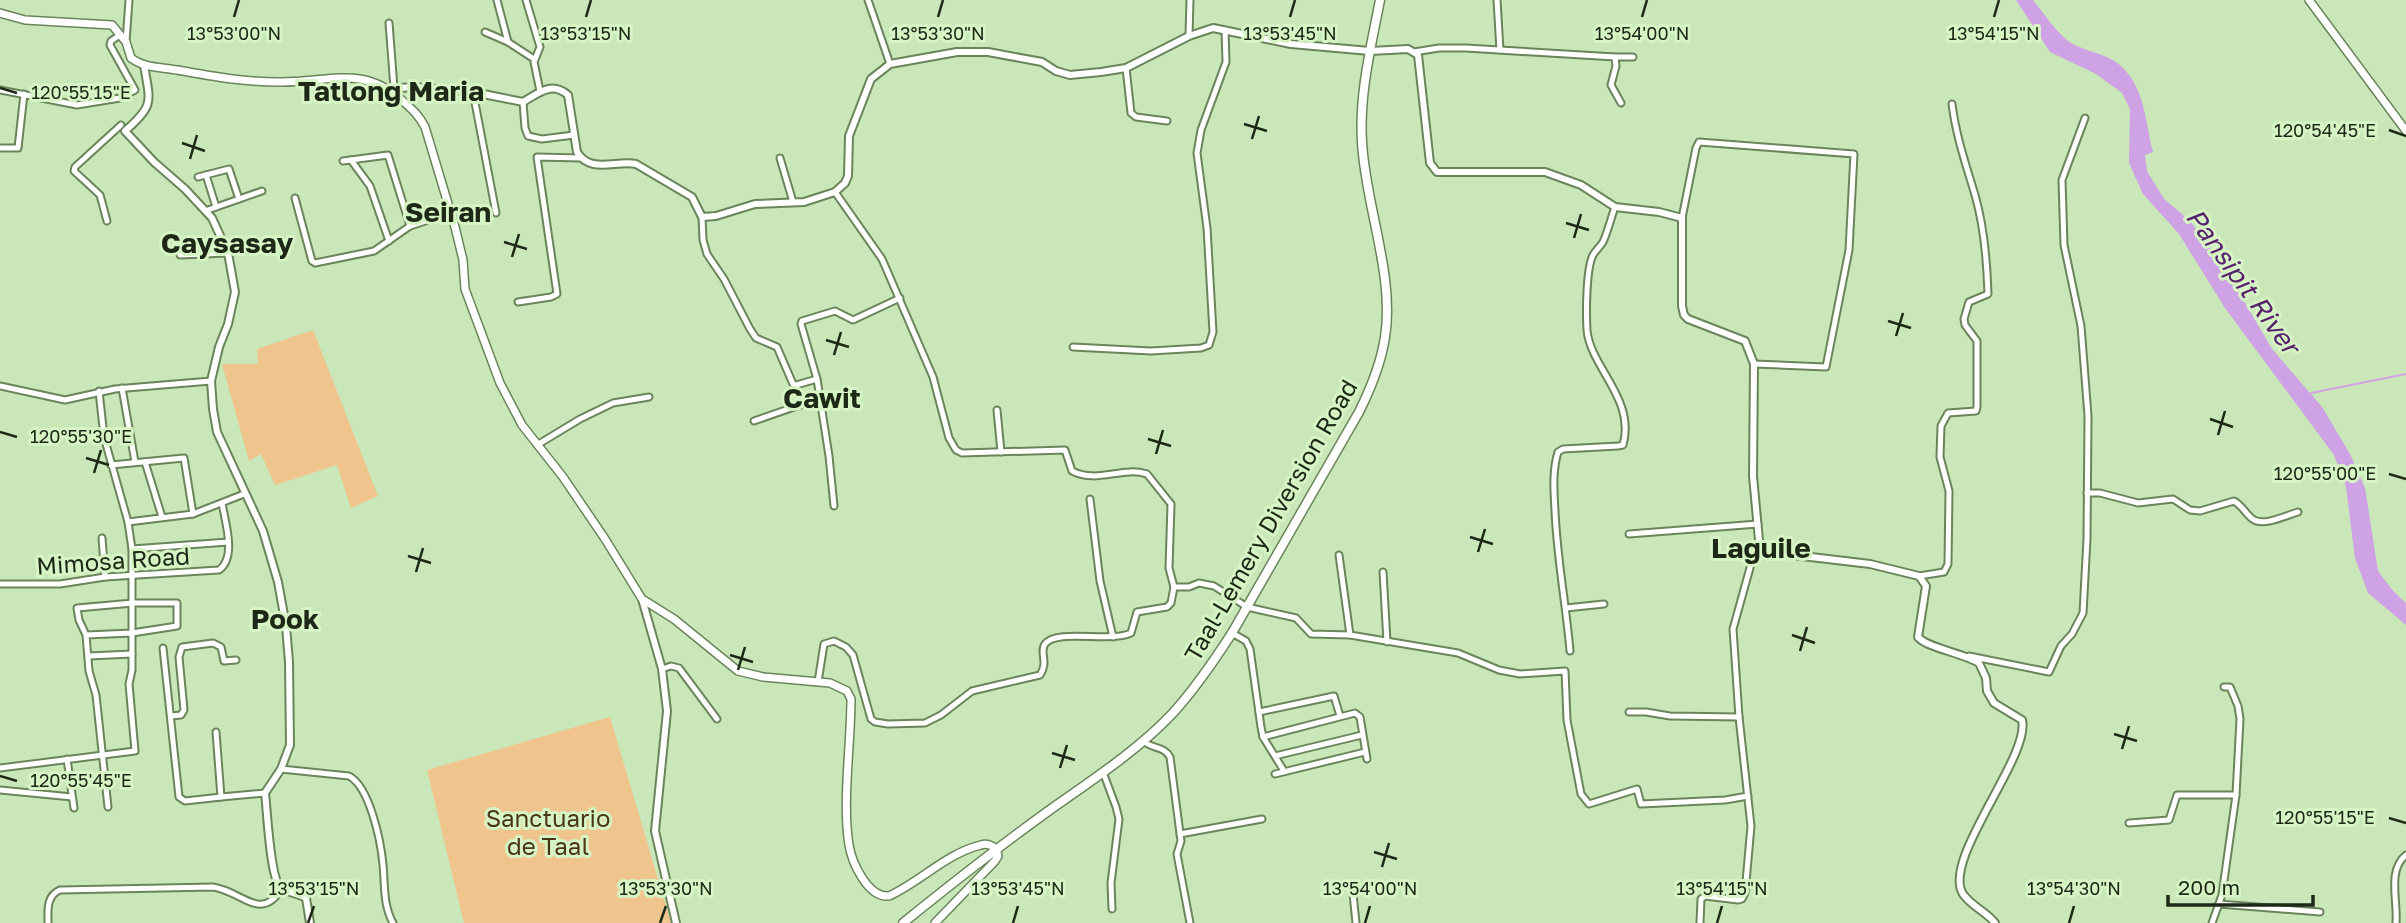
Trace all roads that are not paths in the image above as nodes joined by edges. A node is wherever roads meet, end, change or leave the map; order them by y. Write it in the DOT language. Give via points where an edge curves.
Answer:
graph roads {
  1 [pos="129,0"];
  2 [pos="496,0"];
  3 [pos="526,0"];
  4 [pos="867,0"];
  5 [pos="1190,0"];
  6 [pos="1380,0"];
  7 [pos="1497,0"];
  8 [pos="2309,0"];
  9 [pos="0,13"];
  10 [pos="127,22"];
  11 [pos="389,23"];
  12 [pos="112,25"];
  13 [pos="1225,29"];
  14 [pos="485,32"];
  15 [pos="120,35"];
  16 [pos="1189,36"];
  17 [pos="126,42"];
  18 [pos="508,42"];
  19 [pos="1500,50"];
  20 [pos="1370,51"];
  21 [pos="1414,52"];
  22 [pos="1615,57"];
  23 [pos="1633,57"];
  24 [pos="534,59"];
  25 [pos="890,64"];
  26 [pos="144,65"];
  27 [pos="1126,68"];
  28 [pos="391,89"];
  29 [pos="0,90"];
  30 [pos="540,91"];
  31 [pos="473,92"];
  32 [pos="24,94"];
  33 [pos="523,102"];
  34 [pos="1621,103"];
  35 [pos="1952,104"];
  36 [pos="2085,118"];
  37 [pos="1167,121"];
  38 [pos="121,125"];
  39 [pos="2406,131"];
  40 [pos="574,135"];
  41 [pos="0,148"];
  42 [pos="581,158"];
  43 [pos="780,158"];
  44 [pos="351,160"];
  45 [pos="344,161"];
  46 [pos="206,176"];
  47 [pos="198,177"];
  48 [pos="262,191"];
  49 [pos="835,192"];
  50 [pos="295,198"];
  51 [pos="239,199"];
  52 [pos="793,202"];
  53 [pos="216,207"];
  54 [pos="1615,207"];
  55 [pos="205,211"];
  56 [pos="450,213"];
  57 [pos="496,213"];
  58 [pos="702,217"];
  59 [pos="1682,218"];
  60 [pos="107,221"];
  61 [pos="410,226"];
  62 [pos="388,241"];
  63 [pos="228,253"];
  64 [pos="180,255"];
  65 [pos="900,298"];
  66 [pos="518,302"];
  67 [pos="1073,347"];
  68 [pos="1754,364"];
  69 [pos="817,379"];
  70 [pos="211,381"];
  71 [pos="0,386"];
  72 [pos="122,388"];
  73 [pos="99,391"];
  74 [pos="649,397"];
  75 [pos="820,398"];
  76 [pos="997,410"];
  77 [pos="754,421"];
  78 [pos="537,445"];
  79 [pos="1001,452"];
  80 [pos="135,462"];
  81 [pos="145,462"];
  82 [pos="111,465"];
  83 [pos="244,494"];
  84 [pos="2087,494"];
  85 [pos="1090,499"];
  86 [pos="222,503"];
  87 [pos="834,506"];
  88 [pos="2298,512"];
  89 [pos="193,514"];
  90 [pos="162,517"];
  91 [pos="128,522"];
  92 [pos="1758,524"];
  93 [pos="1629,534"];
  94 [pos="102,538"];
  95 [pos="228,542"];
  96 [pos="132,549"];
  97 [pos="1760,551"];
  98 [pos="1339,555"];
  99 [pos="1383,572"];
  100 [pos="1919,576"];
  101 [pos="104,577"];
  102 [pos="134,577"];
  103 [pos="0,584"];
  104 [pos="1174,587"];
  105 [pos="642,599"];
  106 [pos="134,603"];
  107 [pos="1604,604"];
  108 [pos="1247,607"];
  109 [pos="1566,608"];
  110 [pos="132,633"];
  111 [pos="1232,633"];
  112 [pos="86,635"];
  113 [pos="1350,635"];
  114 [pos="1113,637"];
  115 [pos="1387,642"];
  116 [pos="163,648"];
  117 [pos="1570,651"];
  118 [pos="132,654"];
  119 [pos="89,656"];
  120 [pos="1969,656"];
  121 [pos="236,660"];
  122 [pos="662,669"];
  123 [pos="818,682"];
  124 [pos="2224,687"];
  125 [pos="1259,712"];
  126 [pos="1629,712"];
  127 [pos="171,716"];
  128 [pos="1340,716"];
  129 [pos="1740,717"];
  130 [pos="717,719"];
  131 [pos="216,732"];
  132 [pos="1362,735"];
  133 [pos="1264,737"];
  134 [pos="1143,741"];
  135 [pos="1366,752"];
  136 [pos="104,756"];
  137 [pos="1275,756"];
  138 [pos="67,759"];
  139 [pos="1367,759"];
  140 [pos="1328,761"];
  141 [pos="0,768"];
  142 [pos="281,769"];
  143 [pos="1330,769"];
  144 [pos="1284,771"];
  145 [pos="1103,772"];
  146 [pos="1275,774"];
  147 [pos="0,790"];
  148 [pos="265,793"];
  149 [pos="2236,795"];
  150 [pos="1748,796"];
  151 [pos="72,797"];
  152 [pos="221,797"];
  153 [pos="108,807"];
  154 [pos="74,808"];
  155 [pos="1262,819"];
  156 [pos="2129,823"];
  157 [pos="1180,834"];
  158 [pos="996,849"];
  159 [pos="2406,855"];
  160 [pos="1352,884"];
  161 [pos="282,888"];
  162 [pos="2219,904"];
  163 [pos="1112,909"];
  164 [pos="2320,912"];
  165 [pos="48,923"];
  166 [pos="310,923"];
  167 [pos="393,923"];
  168 [pos="676,923"];
  169 [pos="903,923"];
  170 [pos="936,923"];
  171 [pos="1190,923"];
  172 [pos="1356,923"];
  173 [pos="1700,923"];
  174 [pos="1995,923"];
  175 [pos="2212,923"];
  176 [pos="2396,923"];
  1 -- 10 [label="street"];
  2 -- 18 [label="street"];
  3 -- 24 [label="street" via="540,47"];
  4 -- 25 [label="street"];
  5 -- 16 [label="street"];
  6 -- 20 [label="main road, Taal-Lemery Diversion Road"];
  7 -- 19 [label="street"];
  8 -- 39 [label="main road"];
  9 -- 12 [label="main road" via="25,20"];
  10 -- 12 [label="street"];
  10 -- 17 [label="street"];
  11 -- 28 [label="street"];
  12 -- 15 [label="main road"];
  13 -- 16 [label="street"];
  13 -- 20 [label="street" via="1291,44"];
  13 -- 67 [label="street" via="1226,62 1197,153 1207,228 1212,340 1201,348 1151,351"];
  14 -- 18 [label="street"];
  15 -- 17 [label="main road"];
  15 -- 32 [label="street" via="110,45 135,89 120,98 77,105"];
  16 -- 27 [label="street"];
  17 -- 26 [label="main road" via="131,58"];
  18 -- 24 [label="street"];
  19 -- 21 [label="street"];
  19 -- 22 [label="street"];
  20 -- 21 [label="street"];
  20 -- 108 [label="main road, Taal-Lemery Diversion Road" via="1362,132 1385,296 1380,359 1359,412"];
  21 -- 54 [label="street" via="1418,55 1430,163 1437,172 1545,173 1581,185"];
  22 -- 23 [label="street"];
  22 -- 34 [label="street" via="1611,85"];
  24 -- 30 [label="street"];
  25 -- 27 [label="street" via="957,52 988,52 1042,62 1070,75"];
  25 -- 49 [label="street" via="872,79 849,136 848,176"];
  26 -- 28 [label="main road" via="228,80 299,82 352,77"];
  26 -- 38 [label="street" via="150,98 143,116"];
  27 -- 37 [label="street" via="1131,113"];
  28 -- 31 [label="street"];
  28 -- 56 [label="main road" via="425,127"];
  29 -- 32 [label="street"];
  30 -- 33 [label="street"];
  30 -- 40 [label="street" via="556,88 568,95"];
  31 -- 33 [label="street"];
  31 -- 57 [label="street"];
  32 -- 41 [label="street" via="18,148"];
  33 -- 40 [label="street" via="528,136"];
  35 -- 100 [label="street" via="1979,216 1988,294 1969,302 1964,319 1977,341 1976,411 1948,413 1941,426 1940,457 1950,491 1948,565 1944,572"];
  36 -- 84 [label="street" via="2062,180 2064,245 2084,359"];
  38 -- 55 [label="street"];
  38 -- 60 [label="street" via="74,171 100,195"];
  40 -- 42 [label="street"];
  42 -- 58 [label="street" via="594,166 636,164 692,197"];
  42 -- 66 [label="street" via="537,157 557,293"];
  43 -- 52 [label="street"];
  44 -- 45 [label="street"];
  44 -- 61 [label="street" via="388,155"];
  44 -- 62 [label="street" via="370,186"];
  46 -- 47 [label="street"];
  46 -- 51 [label="street" via="229,169"];
  46 -- 53 [label="street"];
  48 -- 51 [label="street"];
  49 -- 52 [label="street"];
  49 -- 65 [label="street" via="882,259"];
  50 -- 62 [label="street" via="315,263 374,251"];
  51 -- 53 [label="street"];
  52 -- 58 [label="street" via="755,204"];
  53 -- 55 [label="street"];
  54 -- 59 [label="street"];
  54 -- 109 [label="street" via="1602,245 1592,257 1587,330 1616,392 1625,439 1618,446 1558,452 1555,509"];
  55 -- 63 [label="street"];
  56 -- 61 [label="street"];
  56 -- 78 [label="main road" via="463,260 465,289 482,336 519,421"];
  58 -- 69 [label="street" via="707,254 757,338 777,347 793,384"];
  59 -- 68 [label="street" via="1684,315 1745,341"];
  59 -- 68 [label="street" via="1699,142 1854,154 1849,250 1826,368"];
  61 -- 62 [label="street"];
  63 -- 64 [label="street"];
  63 -- 70 [label="street" via="235,292"];
  65 -- 69 [label="street" via="853,320 835,311 803,321"];
  65 -- 79 [label="street" via="933,377 956,450"];
  68 -- 92 [label="street" via="1753,476"];
  69 -- 75 [label="street"];
  70 -- 72 [label="street"];
  70 -- 83 [label="street" via="217,432"];
  71 -- 73 [label="street" via="65,400"];
  72 -- 73 [label="street"];
  72 -- 80 [label="street"];
  73 -- 82 [label="street"];
  74 -- 78 [label="street" via="613,403"];
  75 -- 77 [label="street"];
  75 -- 87 [label="street"];
  76 -- 79 [label="street"];
  78 -- 105 [label="main road"];
  79 -- 104 [label="street" via="1065,450 1072,471 1089,477 1147,474 1171,504"];
  80 -- 81 [label="street"];
  80 -- 82 [label="street"];
  81 -- 89 [label="street" via="184,458"];
  81 -- 90 [label="street"];
  82 -- 91 [label="street"];
  83 -- 86 [label="street"];
  83 -- 142 [label="street" via="262,531 286,626 292,735"];
  84 -- 88 [label="street" via="2138,503 2174,499 2200,511 2234,501 2262,522"];
  84 -- 120 [label="street" via="2083,613 2049,672"];
  85 -- 114 [label="street"];
  86 -- 89 [label="street"];
  86 -- 95 [label="street"];
  89 -- 90 [label="street"];
  90 -- 91 [label="street"];
  91 -- 96 [label="street"];
  92 -- 93 [label="street"];
  92 -- 97 [label="street"];
  94 -- 101 [label="street"];
  95 -- 96 [label="street"];
  95 -- 102 [label="street, Mimosa Road" via="225,564 219,570"];
  96 -- 102 [label="street"];
  97 -- 100 [label="street" via="1870,564"];
  97 -- 129 [label="street" via="1753,557 1733,629"];
  98 -- 113 [label="street"];
  99 -- 115 [label="street"];
  100 -- 120 [label="street" via="1926,586 1917,637 1922,643"];
  101 -- 102 [label="street, Mimosa Road"];
  101 -- 103 [label="street, Mimosa Road" via="60,584"];
  102 -- 106 [label="street"];
  104 -- 108 [label="street" via="1214,586"];
  104 -- 114 [label="street" via="1167,607 1137,612 1131,633"];
  105 -- 122 [label="street"];
  105 -- 123 [label="main road" via="738,671"];
  106 -- 110 [label="street"];
  106 -- 110 [label="street" via="177,603 177,626"];
  106 -- 112 [label="street" via="77,608"];
  107 -- 109 [label="street"];
  108 -- 111 [label="main road, Taal-Lemery Diversion Road"];
  108 -- 113 [label="street" via="1296,618 1311,634"];
  109 -- 117 [label="street"];
  110 -- 112 [label="street"];
  110 -- 118 [label="street"];
  111 -- 125 [label="street" via="1250,649"];
  111 -- 134 [label="main road, Taal-Lemery Diversion Road" via="1182,703"];
  112 -- 119 [label="street"];
  113 -- 115 [label="street"];
  114 -- 123 [label="street" via="1060,637 1047,642 1040,675 972,691 925,723 888,724 871,719 853,655 834,641 824,644"];
  115 -- 150 [label="street" via="1458,653 1520,674 1565,671 1567,720 1581,794 1589,804 1637,789 1641,804"];
  116 -- 127 [label="street"];
  118 -- 119 [label="street"];
  118 -- 136 [label="street" via="129,684 135,751"];
  119 -- 136 [label="street"];
  120 -- 174 [label="street" via="1979,663 1994,702 2022,720 2024,728 1959,875 1962,893"];
  121 -- 127 [label="street" via="224,661 221,647 215,644 182,647 184,710"];
  122 -- 130 [label="street" via="679,668"];
  122 -- 168 [label="street" via="667,712 655,831"];
  123 -- 158 [label="main road" via="847,691 851,699 849,847 864,881 876,894 889,896 906,888 982,844"];
  124 -- 149 [label="street" via="2230,687 2238,706"];
  125 -- 128 [label="street" via="1334,696"];
  125 -- 133 [label="street"];
  126 -- 129 [label="street"];
  127 -- 152 [label="street" via="179,797 185,801"];
  128 -- 132 [label="street" via="1357,713"];
  128 -- 133 [label="street"];
  129 -- 150 [label="street"];
  131 -- 152 [label="street"];
  132 -- 135 [label="street"];
  132 -- 137 [label="street"];
  133 -- 137 [label="street"];
  134 -- 145 [label="main road, Taal-Lemery Diversion Road"];
  134 -- 157 [label="street" via="1170,757"];
  135 -- 139 [label="street"];
  135 -- 140 [label="street"];
  136 -- 138 [label="street"];
  136 -- 153 [label="street"];
  137 -- 144 [label="street"];
  138 -- 141 [label="street"];
  138 -- 151 [label="street"];
  140 -- 143 [label="street"];
  140 -- 144 [label="street"];
  142 -- 148 [label="street"];
  142 -- 167 [label="street" via="349,776 365,792"];
  144 -- 146 [label="street"];
  145 -- 158 [label="main road, Taal-Lemery Diversion Road"];
  145 -- 163 [label="street" via="1119,819"];
  147 -- 151 [label="street"];
  148 -- 152 [label="street"];
  148 -- 161 [label="street" via="275,871"];
  149 -- 156 [label="street" via="2177,795 2169,820"];
  149 -- 162 [label="street"];
  150 -- 173 [label="street" via="1751,825 1745,893 1738,900 1705,896"];
  151 -- 154 [label="street"];
  155 -- 157 [label="street"];
  157 -- 171 [label="street" via="1177,854"];
  158 -- 169 [label="main road, Taal-Lemery Diversion Road"];
  158 -- 170 [label="main road" via="995,860"];
  159 -- 176 [label="street" via="2398,863 2395,879"];
  160 -- 172 [label="street"];
  161 -- 165 [label="street" via="272,902 262,905 213,887 60,890 49,901"];
  161 -- 166 [label="street" via="306,898"];
  162 -- 164 [label="street"];
  162 -- 175 [label="street"];
}
